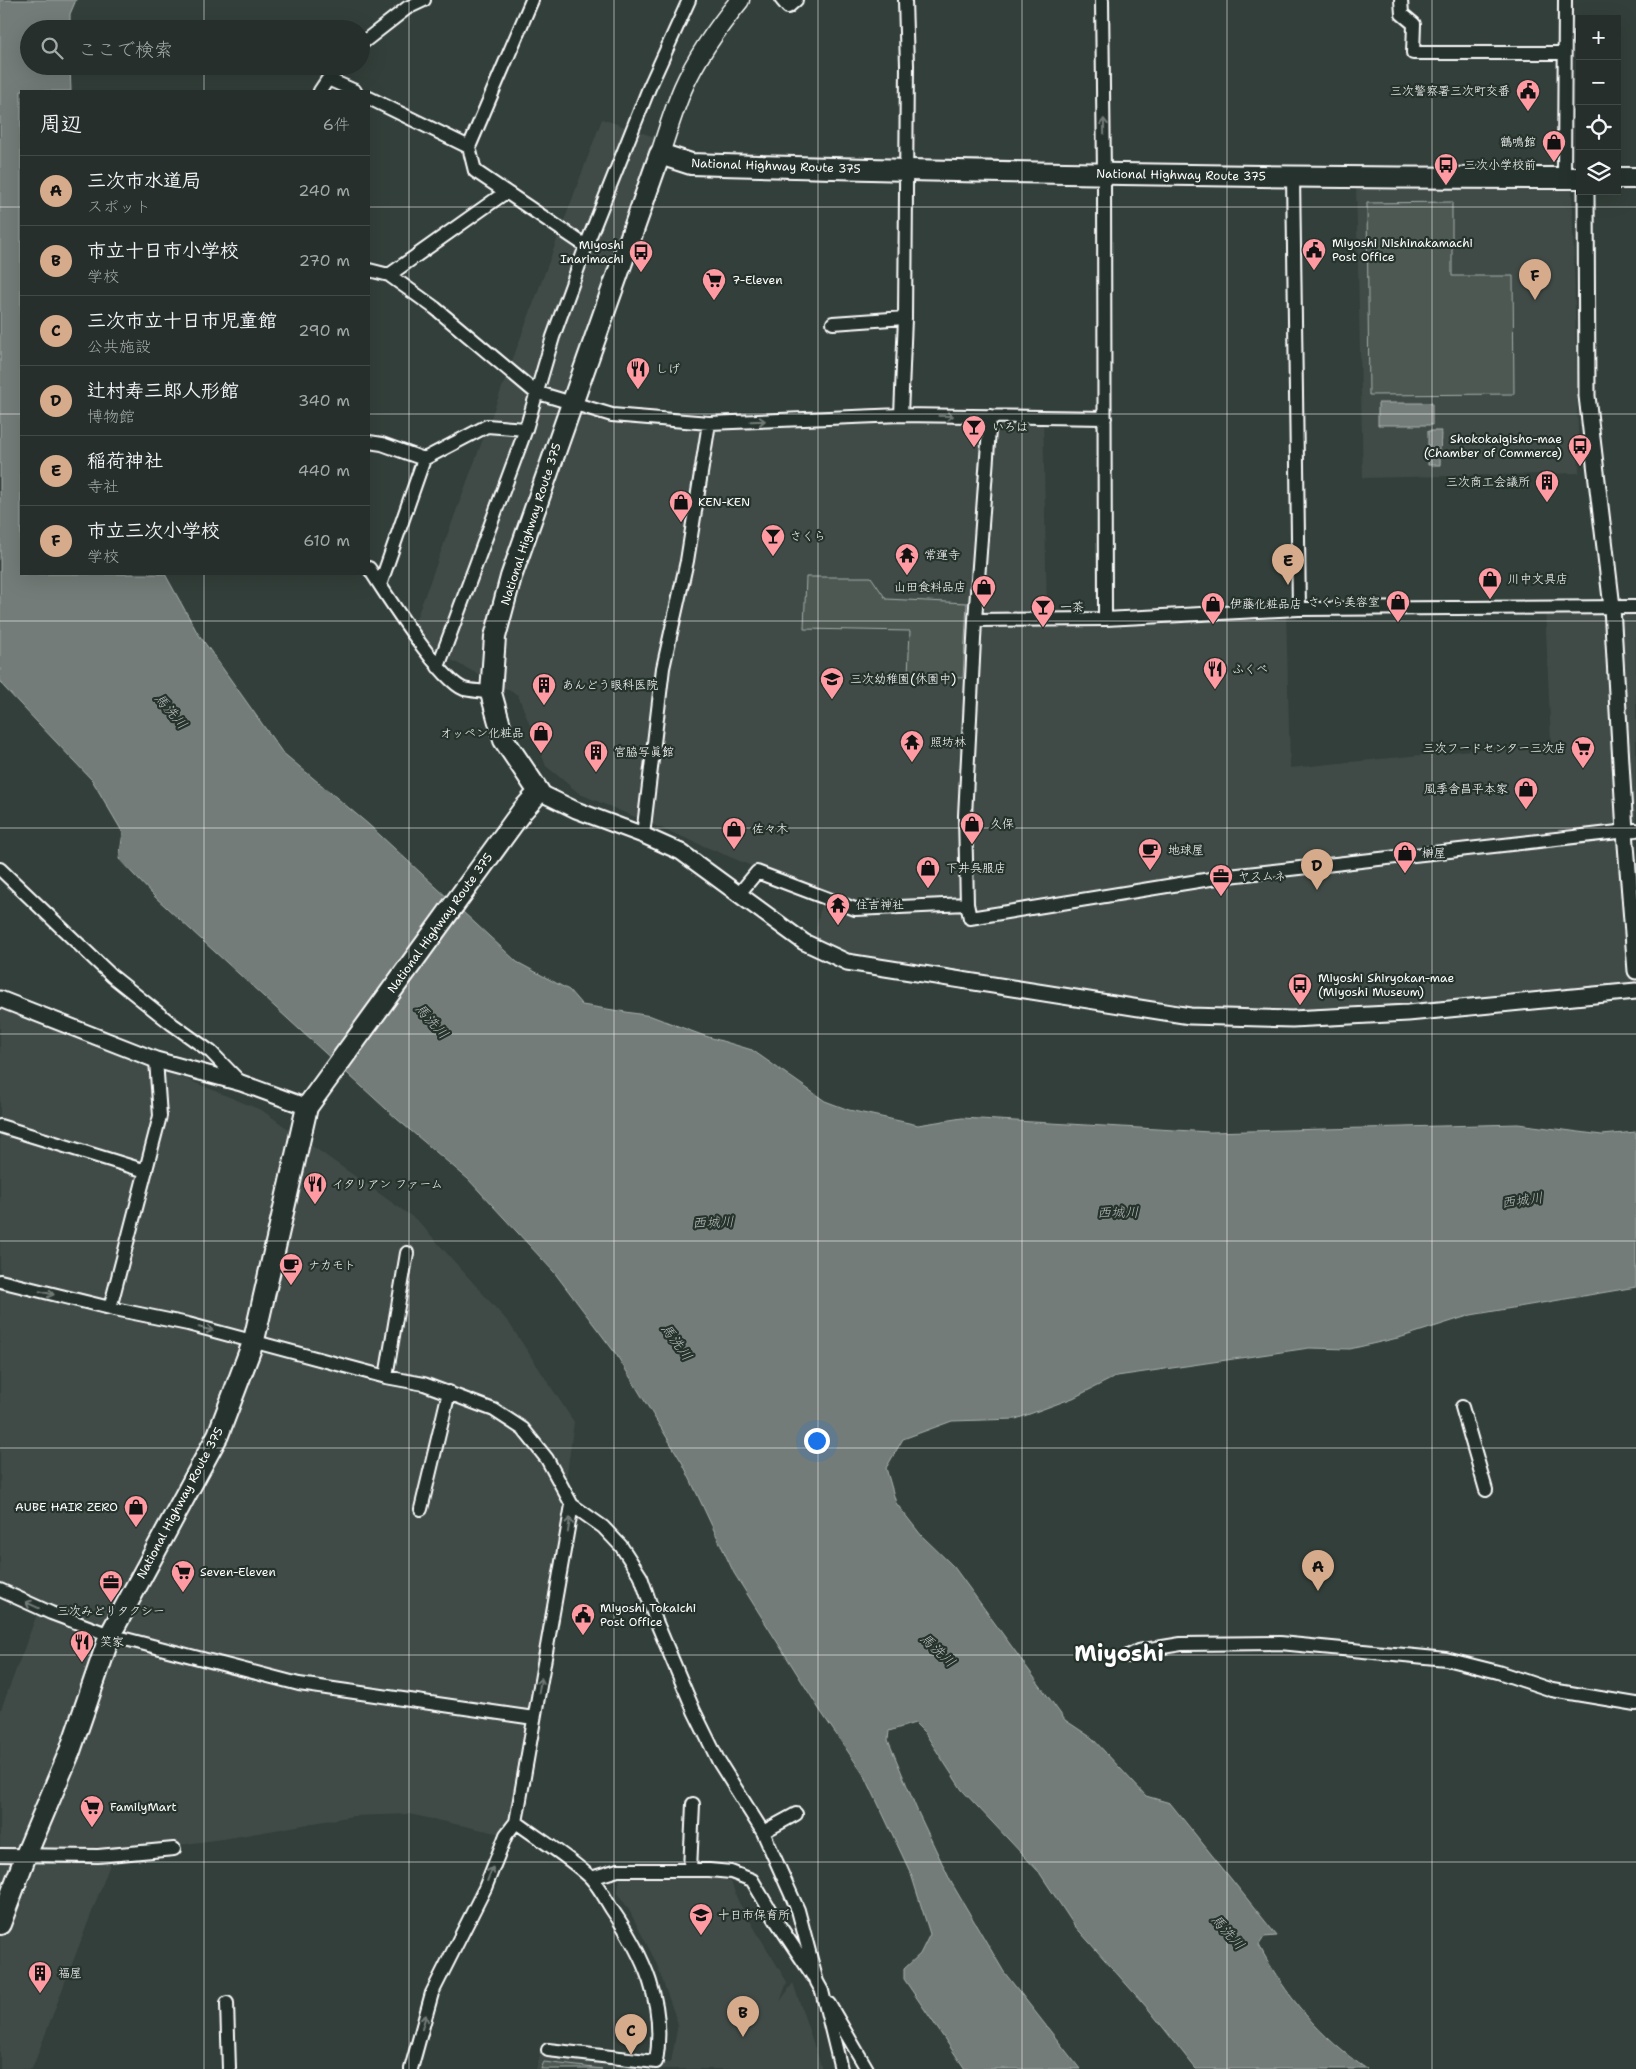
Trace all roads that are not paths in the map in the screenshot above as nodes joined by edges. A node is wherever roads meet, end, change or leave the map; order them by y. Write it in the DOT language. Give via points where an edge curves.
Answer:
graph roads {
  1 [pos="424,0"];
  2 [pos="532,0"];
  3 [pos="689,0"];
  4 [pos="740,0"];
  5 [pos="782,0"];
  6 [pos="796,0"];
  7 [pos="905,0"];
  8 [pos="1102,0"];
  9 [pos="1401,0"];
  10 [pos="1565,0"];
  11 [pos="370,37"];
  12 [pos="1564,53"];
  13 [pos="332,75"];
  14 [pos="328,79"];
  15 [pos="321,90"];
  16 [pos="352,90"];
  17 [pos="370,98"];
  18 [pos="470,146"];
  19 [pos="660,154"];
  20 [pos="905,170"];
  21 [pos="1104,174"];
  22 [pos="1293,176"];
  23 [pos="1572,178"];
  24 [pos="1621,178"];
  25 [pos="1636,178"];
  26 [pos="506,192"];
  27 [pos="1586,195"];
  28 [pos="586,246"];
  29 [pos="370,270"];
  30 [pos="390,275"];
  31 [pos="905,318"];
  32 [pos="834,322"];
  33 [pos="535,392"];
  34 [pos="572,403"];
  35 [pos="901,415"];
  36 [pos="990,416"];
  37 [pos="1105,418"];
  38 [pos="710,423"];
  39 [pos="526,428"];
  40 [pos="370,442"];
  41 [pos="424,459"];
  42 [pos="370,570"];
  43 [pos="380,585"];
  44 [pos="1612,607"];
  45 [pos="1636,607"];
  46 [pos="1299,609"];
  47 [pos="1105,619"];
  48 [pos="975,620"];
  49 [pos="438,667"];
  50 [pos="491,693"];
  51 [pos="539,792"];
  52 [pos="1630,831"];
  53 [pos="643,835"];
  54 [pos="0,869"];
  55 [pos="738,894"];
  56 [pos="967,904"];
  57 [pos="1636,970"];
  58 [pos="1636,991"];
  59 [pos="0,999"];
  60 [pos="156,1060"];
  61 [pos="241,1083"];
  62 [pos="307,1107"];
  63 [pos="0,1126"];
  64 [pos="146,1171"];
  65 [pos="407,1253"];
  66 [pos="0,1281"];
  67 [pos="110,1308"];
  68 [pos="254,1340"];
  69 [pos="386,1377"];
  70 [pos="449,1392"];
  71 [pos="1462,1407"];
  72 [pos="1486,1490"];
  73 [pos="572,1505"];
  74 [pos="421,1509"];
  75 [pos="0,1590"];
  76 [pos="110,1635"];
  77 [pos="1128,1656"];
  78 [pos="1636,1704"];
  79 [pos="534,1718"];
  80 [pos="693,1804"];
  81 [pos="796,1814"];
  82 [pos="516,1822"];
  83 [pos="763,1832"];
  84 [pos="174,1849"];
  85 [pos="26,1854"];
  86 [pos="0,1855"];
  87 [pos="690,1870"];
  88 [pos="590,1878"];
  89 [pos="0,1924"];
  90 [pos="820,1986"];
  91 [pos="227,2003"];
  92 [pos="548,2050"];
  93 [pos="229,2069"];
  94 [pos="411,2069"];
  95 [pos="840,2069"];
  96 [pos="867,2069"];
  1 -- 11 [label="street" via="407,8"];
  2 -- 18 [label="street"];
  3 -- 28 [label="street" via="649,88"];
  4 -- 19 [label="main road" via="720,24 695,64"];
  5 -- 6 [label="street" via="788,7"];
  7 -- 20 [label="street"];
  21 -- 8 [label="street, one-way"];
  9 -- 12 [label="street" via="1402,14 1414,24 1413,53"];
  10 -- 12 [label="street"];
  12 -- 23 [label="street"];
  13 -- 14 [label="street"];
  14 -- 15 [label="street"];
  14 -- 16 [label="street"];
  17 -- 18 [label="street"];
  18 -- 26 [label="street" via="475,171"];
  19 -- 20 [label="highway, National Highway Route 375" via="691,164"];
  19 -- 34 [label="highway, National Highway Route 375"];
  20 -- 21 [label="highway, National Highway Route 375"];
  20 -- 31 [label="street"];
  21 -- 22 [label="highway, National Highway Route 375"];
  21 -- 37 [label="street"];
  22 -- 23 [label="highway, National Highway Route 375"];
  22 -- 46 [label="street"];
  24 -- 25 [label="highway"];
  26 -- 28 [label="street"];
  26 -- 30 [label="street"];
  27 -- 44 [label="street" via="1587,396"];
  28 -- 33 [label="street"];
  29 -- 30 [label="street"];
  30 -- 33 [label="street" via="435,308"];
  31 -- 32 [label="street"];
  31 -- 35 [label="street"];
  33 -- 34 [label="street"];
  33 -- 39 [label="street"];
  34 -- 38 [label="street" via="612,415"];
  34 -- 50 [label="highway, National Highway Route 375" via="511,577 495,637"];
  35 -- 36 [label="street, one-way"];
  38 -- 35 [label="street, one-way"];
  36 -- 37 [label="street"];
  36 -- 48 [label="street"];
  37 -- 47 [label="street"];
  38 -- 53 [label="street" via="687,561 663,668"];
  39 -- 41 [label="street" via="487,426"];
  39 -- 49 [label="street"];
  40 -- 41 [label="street"];
  41 -- 43 [label="street"];
  42 -- 43 [label="street"];
  43 -- 49 [label="street"];
  44 -- 45 [label="street"];
  44 -- 46 [label="street"];
  44 -- 52 [label="street"];
  46 -- 47 [label="street"];
  47 -- 48 [label="street"];
  48 -- 56 [label="street" via="965,816"];
  49 -- 50 [label="street" via="464,689"];
  50 -- 51 [label="highway, National Highway Route 375" via="504,740"];
  51 -- 53 [label="street"];
  51 -- 62 [label="highway, National Highway Route 375"];
  52 -- 56 [label="street" via="1229,876 970,918"];
  52 -- 57 [label="street"];
  53 -- 55 [label="street" via="681,852"];
  54 -- 61 [label="street" via="112,976 211,1052"];
  55 -- 56 [label="street" via="757,872 855,909"];
  55 -- 58 [label="street" via="804,942 847,962 1190,1016 1292,1019 1389,1014"];
  59 -- 60 [label="street"];
  60 -- 61 [label="street"];
  60 -- 64 [label="street" via="160,1116"];
  61 -- 62 [label="street"];
  62 -- 68 [label="highway, National Highway Route 375"];
  63 -- 64 [label="street"];
  64 -- 67 [label="street"];
  65 -- 69 [label="street"];
  66 -- 67 [label="street, one-way"];
  67 -- 68 [label="street, one-way"];
  68 -- 69 [label="street"];
  68 -- 76 [label="highway, National Highway Route 375" via="218,1435"];
  69 -- 70 [label="street"];
  70 -- 73 [label="street" via="494,1410 523,1429 547,1459"];
  70 -- 74 [label="street"];
  71 -- 72 [label="street"];
  79 -- 73 [label="street, one-way"];
  73 -- 83 [label="street" via="603,1527 621,1546 641,1576 656,1621 698,1720 719,1762"];
  76 -- 75 [label="street, one-way"];
  76 -- 79 [label="street" via="299,1684"];
  76 -- 85 [label="highway, National Highway Route 375" via="70,1751"];
  77 -- 78 [label="street" via="1138,1650 1181,1644 1280,1643 1446,1659 1552,1690"];
  79 -- 82 [label="street"];
  80 -- 87 [label="street"];
  81 -- 83 [label="street"];
  82 -- 88 [label="street"];
  94 -- 82 [label="street, one-way" via="432,1992 485,1888 506,1835"];
  83 -- 90 [label="street" via="798,1910"];
  84 -- 85 [label="street" via="98,1856"];
  85 -- 86 [label="street"];
  85 -- 89 [label="highway, National Highway Route 375"];
  87 -- 88 [label="street" via="618,1870"];
  87 -- 90 [label="street" via="731,1872 752,1880"];
  88 -- 92 [label="street" via="631,1937 646,1971 656,1999 660,2044 656,2062"];
  90 -- 95 [label="street"];
  90 -- 96 [label="street"];
  91 -- 93 [label="street"];
}
